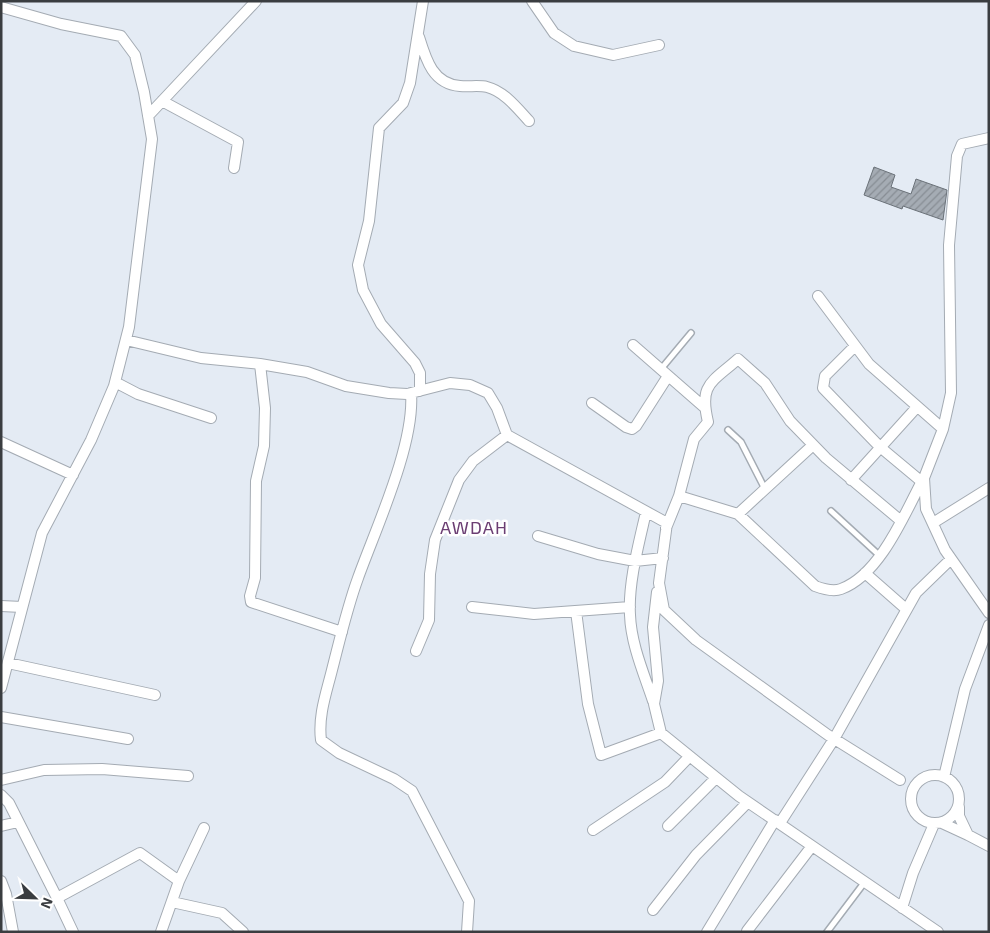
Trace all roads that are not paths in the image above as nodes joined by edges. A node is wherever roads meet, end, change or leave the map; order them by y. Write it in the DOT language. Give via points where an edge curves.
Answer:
graph roads {
  1 [pos="256,1"];
  2 [pos="423,1"];
  3 [pos="532,1"];
  4 [pos="1,7"];
  5 [pos="418,33"];
  6 [pos="660,45"];
  7 [pos="162,101"];
  8 [pos="148,116"];
  9 [pos="529,121"];
  10 [pos="989,138"];
  11 [pos="234,168"];
  12 [pos="818,296"];
  13 [pos="691,333"];
  14 [pos="126,340"];
  15 [pos="633,345"];
  16 [pos="854,346"];
  17 [pos="260,364"];
  18 [pos="664,373"];
  19 [pos="115,382"];
  20 [pos="416,392"];
  21 [pos="592,403"];
  22 [pos="704,407"];
  23 [pos="917,407"];
  24 [pos="211,418"];
  25 [pos="943,429"];
  26 [pos="728,430"];
  27 [pos="507,435"];
  28 [pos="1,442"];
  29 [pos="813,445"];
  30 [pos="880,447"];
  31 [pos="73,475"];
  32 [pos="851,480"];
  33 [pos="923,480"];
  34 [pos="989,488"];
  35 [pos="765,489"];
  36 [pos="678,496"];
  37 [pos="831,511"];
  38 [pos="646,512"];
  39 [pos="738,514"];
  40 [pos="901,521"];
  41 [pos="932,523"];
  42 [pos="666,529"];
  43 [pos="538,536"];
  44 [pos="880,556"];
  45 [pos="663,558"];
  46 [pos="951,559"];
  47 [pos="635,561"];
  48 [pos="865,573"];
  49 [pos="659,583"];
  50 [pos="1,606"];
  51 [pos="472,607"];
  52 [pos="630,607"];
  53 [pos="22,608"];
  54 [pos="906,609"];
  55 [pos="576,610"];
  56 [pos="989,613"];
  57 [pos="989,625"];
  58 [pos="342,632"];
  59 [pos="416,650"];
  60 [pos="8,663"];
  61 [pos="1,688"];
  62 [pos="154,695"];
  63 [pos="654,704"];
  64 [pos="1,717"];
  65 [pos="660,733"];
  66 [pos="128,739"];
  67 [pos="834,739"];
  68 [pos="689,757"];
  69 [pos="188,776"];
  70 [pos="944,776"];
  71 [pos="716,778"];
  72 [pos="1,780"];
  73 [pos="900,780"];
  74 [pos="919,781"];
  75 [pos="912,794"];
  76 [pos="1,795"];
  77 [pos="748,802"];
  78 [pos="959,806"];
  79 [pos="18,822"];
  80 [pos="777,822"];
  81 [pos="938,823"];
  82 [pos="1,826"];
  83 [pos="668,826"];
  84 [pos="204,828"];
  85 [pos="594,830"];
  86 [pos="968,835"];
  87 [pos="812,846"];
  88 [pos="989,846"];
  89 [pos="1,881"];
  90 [pos="179,881"];
  91 [pos="864,883"];
  92 [pos="57,898"];
  93 [pos="172,902"];
  94 [pos="902,908"];
  95 [pos="653,910"];
  96 [pos="8,926"];
  97 [pos="747,931"];
  98 [pos="73,932"];
  99 [pos="161,932"];
  100 [pos="243,932"];
  101 [pos="468,932"];
  102 [pos="707,932"];
  103 [pos="827,932"];
  104 [pos="938,932"];
  1 -- 7 [label="street"];
  2 -- 5 [label="street"];
  3 -- 6 [label="street" via="554,33 574,46 613,55"];
  4 -- 8 [label="street" via="121,36 134,55"];
  5 -- 9 [label="street" via="427,62 438,78 448,84 488,87 508,99"];
  5 -- 20 [label="street" via="404,103 379,128 369,221 358,266 362,290 381,324 416,363 420,373"];
  7 -- 8 [label="street"];
  7 -- 11 [label="street" via="238,142"];
  8 -- 14 [label="street" via="152,139"];
  10 -- 25 [label="street" via="962,144 957,156 949,245 950,393"];
  12 -- 16 [label="street"];
  13 -- 18 [label="lane"];
  14 -- 17 [label="street" via="201,358"];
  14 -- 19 [label="street"];
  15 -- 18 [label="street"];
  16 -- 23 [label="street"];
  16 -- 30 [label="street" via="826,376 823,388"];
  17 -- 20 [label="street" via="307,372 346,386 389,393"];
  17 -- 58 [label="street" via="265,408 264,446 256,481 255,578 251,602"];
  18 -- 21 [label="street" via="632,429"];
  18 -- 22 [label="street"];
  19 -- 24 [label="street" via="138,394"];
  19 -- 31 [label="street"];
  20 -- 27 [label="street" via="450,383 470,385 488,393"];
  20 -- 58 [label="street" via="403,450"];
  22 -- 29 [label="street" via="703,398 708,386 738,359 765,383 790,421"];
  22 -- 36 [label="street" via="708,422 694,438"];
  23 -- 25 [label="street"];
  23 -- 30 [label="street"];
  25 -- 33 [label="street"];
  26 -- 35 [label="lane" via="741,442"];
  27 -- 38 [label="street"];
  27 -- 59 [label="street" via="473,462 459,480 435,540 429,620"];
  28 -- 31 [label="street"];
  29 -- 32 [label="street"];
  29 -- 35 [label="street"];
  30 -- 32 [label="street"];
  30 -- 33 [label="street"];
  31 -- 53 [label="street" via="42,533"];
  32 -- 40 [label="street"];
  33 -- 40 [label="street"];
  33 -- 41 [label="street" via="926,509"];
  34 -- 41 [label="street"];
  35 -- 39 [label="street"];
  36 -- 39 [label="street"];
  36 -- 42 [label="street"];
  37 -- 44 [label="lane"];
  38 -- 42 [label="street" via="667,523"];
  38 -- 47 [label="street"];
  39 -- 48 [label="street" via="815,586 840,590"];
  40 -- 44 [label="street"];
  41 -- 46 [label="street"];
  42 -- 45 [label="street"];
  43 -- 47 [label="street"];
  44 -- 48 [label="street"];
  45 -- 47 [label="street"];
  45 -- 49 [label="street"];
  46 -- 54 [label="street" via="916,593"];
  46 -- 56 [label="street"];
  47 -- 52 [label="street"];
  48 -- 54 [label="street"];
  49 -- 63 [label="street" via="653,627 658,681"];
  49 -- 67 [label="street" via="664,610 696,640"];
  50 -- 53 [label="street"];
  51 -- 55 [label="street" via="534,614"];
  52 -- 55 [label="street"];
  52 -- 63 [label="street" via="636,650"];
  53 -- 60 [label="street"];
  54 -- 67 [label="street"];
  55 -- 65 [label="street" via="588,704 601,755"];
  57 -- 70 [label="street" via="965,689"];
  58 -- 101 [label="street" via="319,723 320,740 412,792 469,901"];
  60 -- 61 [label="street"];
  60 -- 62 [label="street"];
  63 -- 65 [label="street"];
  64 -- 66 [label="street"];
  65 -- 68 [label="street"];
  67 -- 73 [label="street"];
  67 -- 80 [label="street"];
  68 -- 71 [label="street"];
  68 -- 85 [label="street" via="665,782"];
  69 -- 72 [label="street" via="102,769 44,770"];
  70 -- 74 [label="street" via="934,774"];
  70 -- 78 [label="street" via="955,784"];
  71 -- 77 [label="street"];
  71 -- 83 [label="street"];
  73 -- 74 [label="street"];
  73 -- 75 [label="street"];
  74 -- 75 [label="street"];
  75 -- 81 [label="street" via="914,811 919,817"];
  76 -- 79 [label="street"];
  77 -- 80 [label="street"];
  77 -- 95 [label="street" via="696,855"];
  78 -- 81 [label="street" via="950,819"];
  78 -- 86 [label="street" via="959,816"];
  79 -- 82 [label="street"];
  79 -- 92 [label="street"];
  80 -- 87 [label="street"];
  80 -- 102 [label="street"];
  81 -- 86 [label="street"];
  81 -- 94 [label="street" via="913,873"];
  84 -- 90 [label="street"];
  86 -- 88 [label="street"];
  87 -- 91 [label="street"];
  87 -- 97 [label="street"];
  89 -- 96 [label="street" via="6,894"];
  90 -- 92 [label="street" via="140,853"];
  90 -- 93 [label="street"];
  91 -- 94 [label="street"];
  91 -- 103 [label="lane"];
  92 -- 98 [label="street"];
  93 -- 99 [label="street"];
  93 -- 100 [label="street" via="222,913"];
  94 -- 104 [label="street"];
}
